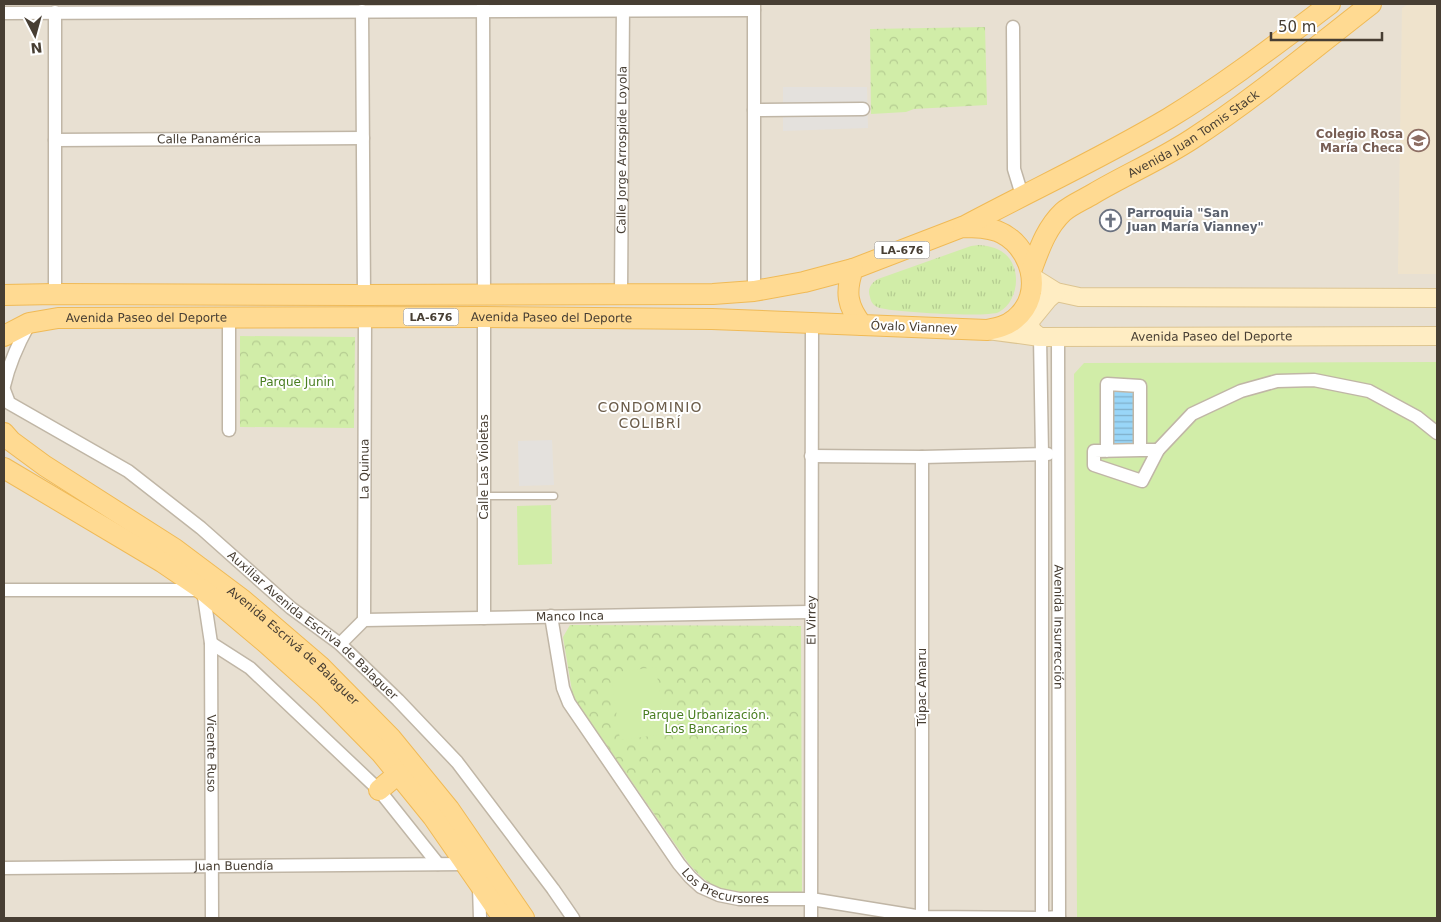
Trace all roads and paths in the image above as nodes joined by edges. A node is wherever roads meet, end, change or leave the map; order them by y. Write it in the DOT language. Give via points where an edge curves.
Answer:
graph roads {
  1 [pos="1330,4"];
  2 [pos="1371,4"];
  3 [pos="483,7"];
  4 [pos="623,7"];
  5 [pos="754,7"];
  6 [pos="211,8"];
  7 [pos="362,11"];
  8 [pos="55,12"];
  9 [pos="4,13"];
  10 [pos="1013,27"];
  11 [pos="863,108"];
  12 [pos="754,110"];
  13 [pos="364,138"];
  14 [pos="55,140"];
  15 [pos="1022,195"];
  16 [pos="962,227"];
  17 [pos="853,269"];
  18 [pos="1032,274"];
  19 [pos="754,291"];
  20 [pos="1056,292"];
  21 [pos="55,294"];
  22 [pos="484,294"];
  23 [pos="4,295"];
  24 [pos="364,295"];
  25 [pos="621,295"];
  26 [pos="1437,298"];
  27 [pos="229,317"];
  28 [pos="365,317"];
  29 [pos="484,317"];
  30 [pos="812,323"];
  31 [pos="29,324"];
  32 [pos="862,325"];
  33 [pos="987,330"];
  34 [pos="4,336"];
  35 [pos="1437,336"];
  36 [pos="1040,337"];
  37 [pos="1058,337"];
  38 [pos="4,388"];
  39 [pos="229,430"];
  40 [pos="4,433"];
  41 [pos="1437,433"];
  42 [pos="1107,450"];
  43 [pos="1140,450"];
  44 [pos="1158,450"];
  45 [pos="1042,454"];
  46 [pos="1058,454"];
  47 [pos="811,456"];
  48 [pos="922,456"];
  49 [pos="4,468"];
  50 [pos="484,496"];
  51 [pos="554,496"];
  52 [pos="209,584"];
  53 [pos="4,590"];
  54 [pos="810,612"];
  55 [pos="551,616"];
  56 [pos="484,618"];
  57 [pos="364,620"];
  58 [pos="211,643"];
  59 [pos="340,644"];
  60 [pos="398,774"];
  61 [pos="379,790"];
  62 [pos="438,864"];
  63 [pos="465,864"];
  64 [pos="212,866"];
  65 [pos="4,868"];
  66 [pos="479,883"];
  67 [pos="811,899"];
  68 [pos="922,917"];
  69 [pos="212,918"];
  70 [pos="480,918"];
  71 [pos="503,918"];
  72 [pos="524,918"];
  73 [pos="573,918"];
  74 [pos="811,918"];
  75 [pos="1042,918"];
  76 [pos="1059,918"];
  1 -- 15 [label="main road, Avenida Juan Tomis Stack / LA-676" via="1170,117"];
  2 -- 18 [label="main road, Avenida Juan Tomis Stack / LA-676" via="1199,134 1064,211 1040,246"];
  3 -- 4 [label="street"];
  3 -- 7 [label="street"];
  3 -- 22 [label="street"];
  4 -- 5 [label="street"];
  4 -- 25 [label="street, Calle Jorge Arrospide Loyola"];
  5 -- 12 [label="street"];
  6 -- 7 [label="street"];
  6 -- 8 [label="street"];
  7 -- 13 [label="street"];
  8 -- 9 [label="street"];
  8 -- 14 [label="street"];
  10 -- 15 [label="street" via="1014,169"];
  11 -- 12 [label="street"];
  12 -- 19 [label="street"];
  13 -- 14 [label="street, Calle Panamérica"];
  13 -- 24 [label="street"];
  14 -- 21 [label="street"];
  15 -- 16 [label="main road, Avenida Juan Tomis Stack / LA-676"];
  16 -- 17 [label="main road, LA-676"];
  16 -- 18 [label="main road, LA-676" via="998,231 1013,241 1024,255"];
  17 -- 19 [label="main road, Avenida Paseo del Deporte / LA-676"];
  17 -- 32 [label="main road, Óvalo Vianney" via="848,292 852,310"];
  18 -- 20 [label="main road"];
  18 -- 33 [label="main road, Óvalo Vianney / LA-676" via="1032,292 1026,307 1016,319 1002,327"];
  19 -- 25 [label="main road, Avenida Paseo del Deporte / LA-676"];
  20 -- 26 [label="main road" via="1079,297"];
  20 -- 36 [label="main road" via="1030,321 1032,332"];
  21 -- 23 [label="main road, Avenida Paseo del Deporte / LA-676"];
  21 -- 24 [label="main road, Avenida Paseo del Deporte / LA-676"];
  22 -- 24 [label="main road, Avenida Paseo del Deporte / LA-676"];
  22 -- 25 [label="main road, Avenida Paseo del Deporte / LA-676"];
  27 -- 28 [label="main road, Avenida Paseo del Deporte / LA-676"];
  27 -- 31 [label="main road, Avenida Paseo del Deporte / LA-676" via="58,318"];
  27 -- 39 [label="street"];
  28 -- 29 [label="main road, Avenida Paseo del Deporte / LA-676"];
  28 -- 57 [label="street, La Quinua"];
  29 -- 30 [label="main road, Avenida Paseo del Deporte / LA-676"];
  29 -- 50 [label="street, Calle Las Violetas"];
  30 -- 32 [label="main road, Avenida Paseo del Deporte / LA-676"];
  30 -- 47 [label="street, El Virrey"];
  31 -- 34 [label="main road, Avenida Paseo del Deporte / LA-676"];
  31 -- 38 [label="street, Auxiliar Avenida Escriva de Balaguer" via="8,369"];
  32 -- 33 [label="main road, Óvalo Vianney / LA-676"];
  33 -- 36 [label="main road, Avenida Paseo del Deporte"];
  35 -- 37 [label="main road, Avenida Paseo del Deporte"];
  36 -- 37 [label="main road, Avenida Paseo del Deporte"];
  36 -- 45 [label="street, Avenida Insurrección"];
  37 -- 46 [label="street, Avenida Insurrección"];
  38 -- 59 [label="street, Auxiliar Avenida Escriva de Balaguer" via="9,403 128,471 201,528 291,608"];
  40 -- 52 [label="main road, Avenida Escrivá de Balaguer" via="45,466 175,549"];
  41 -- 44 [label="street" via="1417,417 1370,392 1314,380 1277,381 1241,391 1192,414"];
  42 -- 43 [label="street"];
  42 -- 43 [label="street" via="1106,384 1140,386"];
  42 -- 44 [label="street" via="1094,451 1094,465 1142,480"];
  43 -- 44 [label="street"];
  45 -- 46 [label="street"];
  45 -- 48 [label="street"];
  45 -- 75 [label="street, Avenida Insurrección"];
  46 -- 76 [label="street, Avenida Insurrección"];
  47 -- 48 [label="street"];
  47 -- 54 [label="street, El Virrey"];
  48 -- 68 [label="street, Túpac Amaru"];
  49 -- 52 [label="main road, Avenida Escrivá de Balaguer" via="162,562"];
  50 -- 51 [label="lane"];
  50 -- 56 [label="street, Calle Las Violetas"];
  52 -- 53 [label="street"];
  52 -- 58 [label="street, Vicente Ruso"];
  52 -- 60 [label="main road, Avenida Escrivá de Balaguer" via="233,614 324,695"];
  52 -- 72 [label="main road, Avenida Escrivá de Balaguer" via="243,600 320,666 391,738 449,810"];
  54 -- 55 [label="street, Manco Inca"];
  54 -- 67 [label="street, El Virrey"];
  55 -- 56 [label="street, Manco Inca"];
  55 -- 67 [label="street, Los Precursores" via="563,688 570,703 690,877 701,886 739,899"];
  56 -- 57 [label="street, Manco Inca"];
  57 -- 59 [label="street"];
  58 -- 61 [label="street" via="250,668"];
  58 -- 64 [label="street, Vicente Ruso"];
  59 -- 73 [label="street, Auxiliar Avenida Escriva de Balaguer" via="457,762"];
  60 -- 61 [label="main road"];
  60 -- 63 [label="main road, Avenida Escrivá de Balaguer"];
  61 -- 62 [label="street"];
  62 -- 63 [label="street, Juan Buendía"];
  62 -- 64 [label="street, Juan Buendía"];
  63 -- 66 [label="main road, Avenida Escrivá de Balaguer"];
  64 -- 65 [label="street, Juan Buendía"];
  64 -- 69 [label="street, Vicente Ruso"];
  66 -- 70 [label="street"];
  66 -- 71 [label="main road, Avenida Escrivá de Balaguer"];
  67 -- 68 [label="street, Los Precursores"];
  67 -- 74 [label="street, El Virrey"];
  68 -- 75 [label="street, Los Precursores"];
  75 -- 76 [label="street, Los Precursores"];
}
